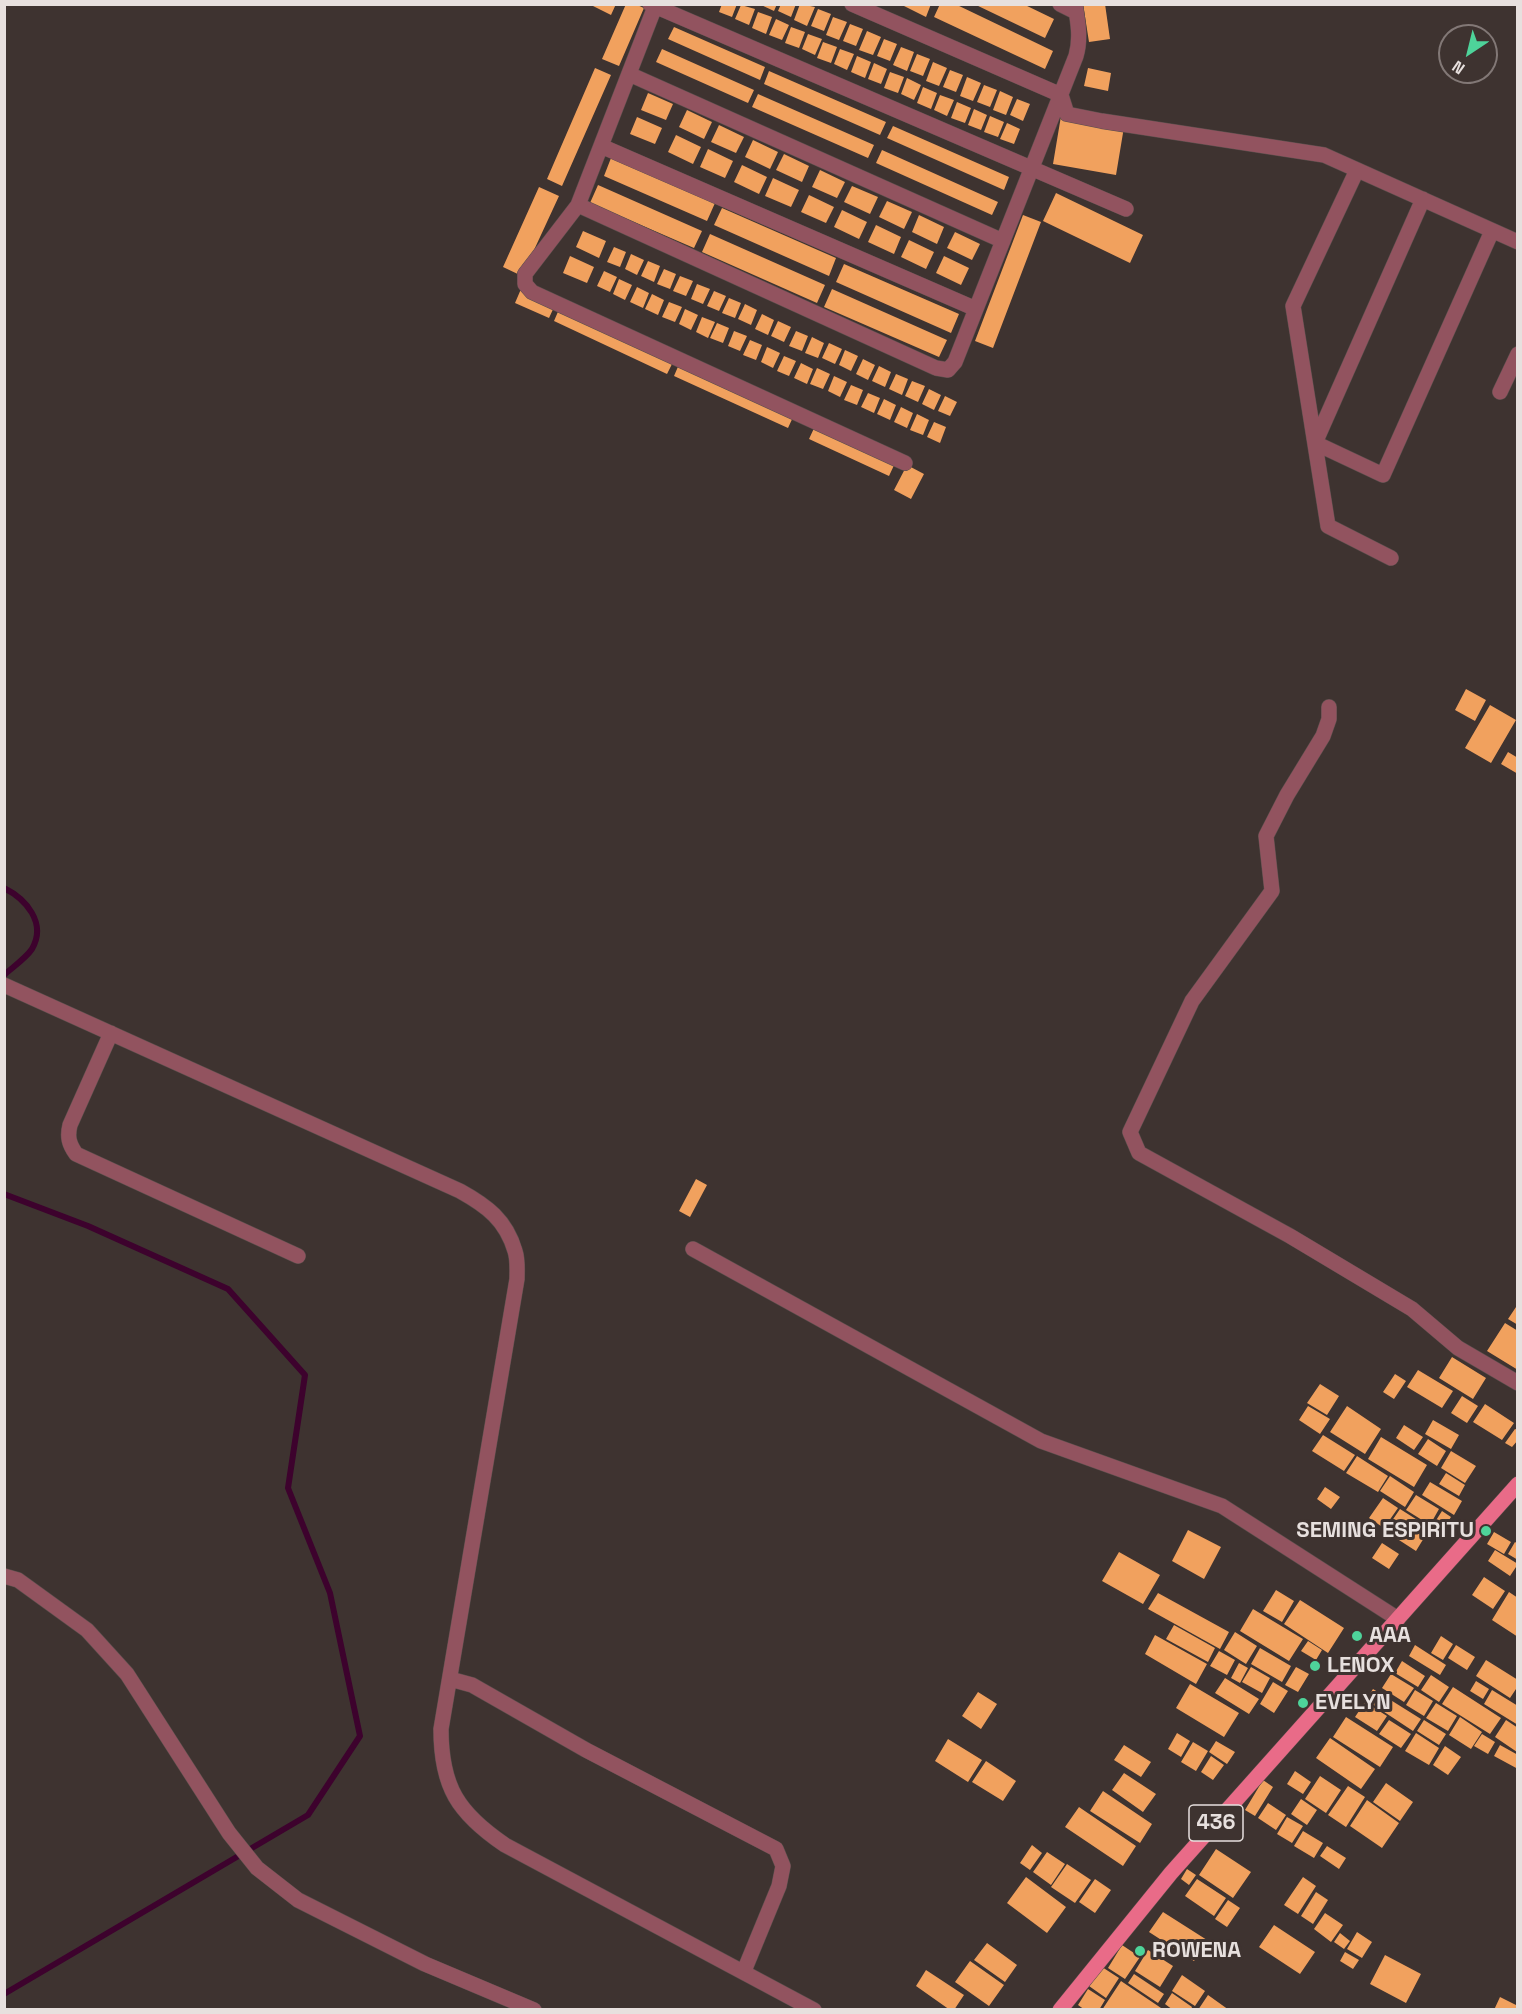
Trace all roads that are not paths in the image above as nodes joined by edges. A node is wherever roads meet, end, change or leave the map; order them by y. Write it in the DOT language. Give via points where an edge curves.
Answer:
graph roads {
  1 [pos="852,4"];
  2 [pos="1060,4"];
  3 [pos="654,5"];
  4 [pos="1076,8"];
  5 [pos="629,74"];
  6 [pos="1061,95"];
  7 [pos="601,146"];
  8 [pos="1031,169"];
  9 [pos="1358,170"];
  10 [pos="1423,199"];
  11 [pos="578,205"];
  12 [pos="1126,209"];
  13 [pos="1492,231"];
  14 [pos="1003,241"];
  15 [pos="1518,242"];
  16 [pos="976,309"];
  17 [pos="1518,354"];
  18 [pos="1500,392"];
  19 [pos="1315,443"];
  20 [pos="905,463"];
  21 [pos="1391,558"];
  22 [pos="1329,707"];
  23 [pos="4,985"];
  24 [pos="111,1033"];
  25 [pos="693,1248"];
  26 [pos="298,1256"];
  27 [pos="1518,1383"];
  28 [pos="1518,1484"];
  29 [pos="4,1576"];
  30 [pos="1398,1619"];
  31 [pos="450,1679"];
  32 [pos="744,1971"];
  33 [pos="534,2010"];
  34 [pos="814,2010"];
  35 [pos="1060,2010"];
  1 -- 6 [label="street"];
  2 -- 4 [label="street"];
  3 -- 5 [label="street"];
  3 -- 8 [label="street"];
  4 -- 6 [label="street" via="1079,45"];
  5 -- 7 [label="street"];
  5 -- 14 [label="street"];
  6 -- 8 [label="street"];
  6 -- 9 [label="street" via="1067,114 1324,155"];
  7 -- 11 [label="street"];
  7 -- 16 [label="street"];
  8 -- 12 [label="street"];
  8 -- 14 [label="street"];
  9 -- 10 [label="street"];
  9 -- 19 [label="street" via="1293,306"];
  10 -- 13 [label="street"];
  10 -- 19 [label="street"];
  11 -- 16 [label="street" via="936,368 948,370 955,362"];
  11 -- 20 [label="street" via="525,274 525,284 532,292"];
  13 -- 15 [label="street"];
  13 -- 19 [label="street" via="1383,475"];
  14 -- 16 [label="street"];
  17 -- 18 [label="street"];
  19 -- 21 [label="street" via="1328,526"];
  22 -- 27 [label="street" via="1323,736 1266,836 1272,891 1192,1002 1130,1132 1139,1153 1412,1309 1458,1347"];
  23 -- 24 [label="street"];
  24 -- 26 [label="street" via="70,1125 70,1145 76,1154"];
  24 -- 31 [label="street" via="460,1191 485,1205 503,1223 516,1252 517,1279"];
  25 -- 30 [label="street" via="1041,1441 1222,1506"];
  28 -- 30 [label="main road, 436"];
  29 -- 33 [label="street" via="18,1580 87,1630 127,1674 230,1833 258,1868 298,1900 425,1964"];
  30 -- 35 [label="main road, 436" via="1179,1864"];
  31 -- 32 [label="street" via="441,1748 450,1788 467,1815 522,1855"];
  31 -- 32 [label="street" via="472,1685 586,1750 776,1849 783,1866 779,1886"];
  32 -- 34 [label="street"];
}
